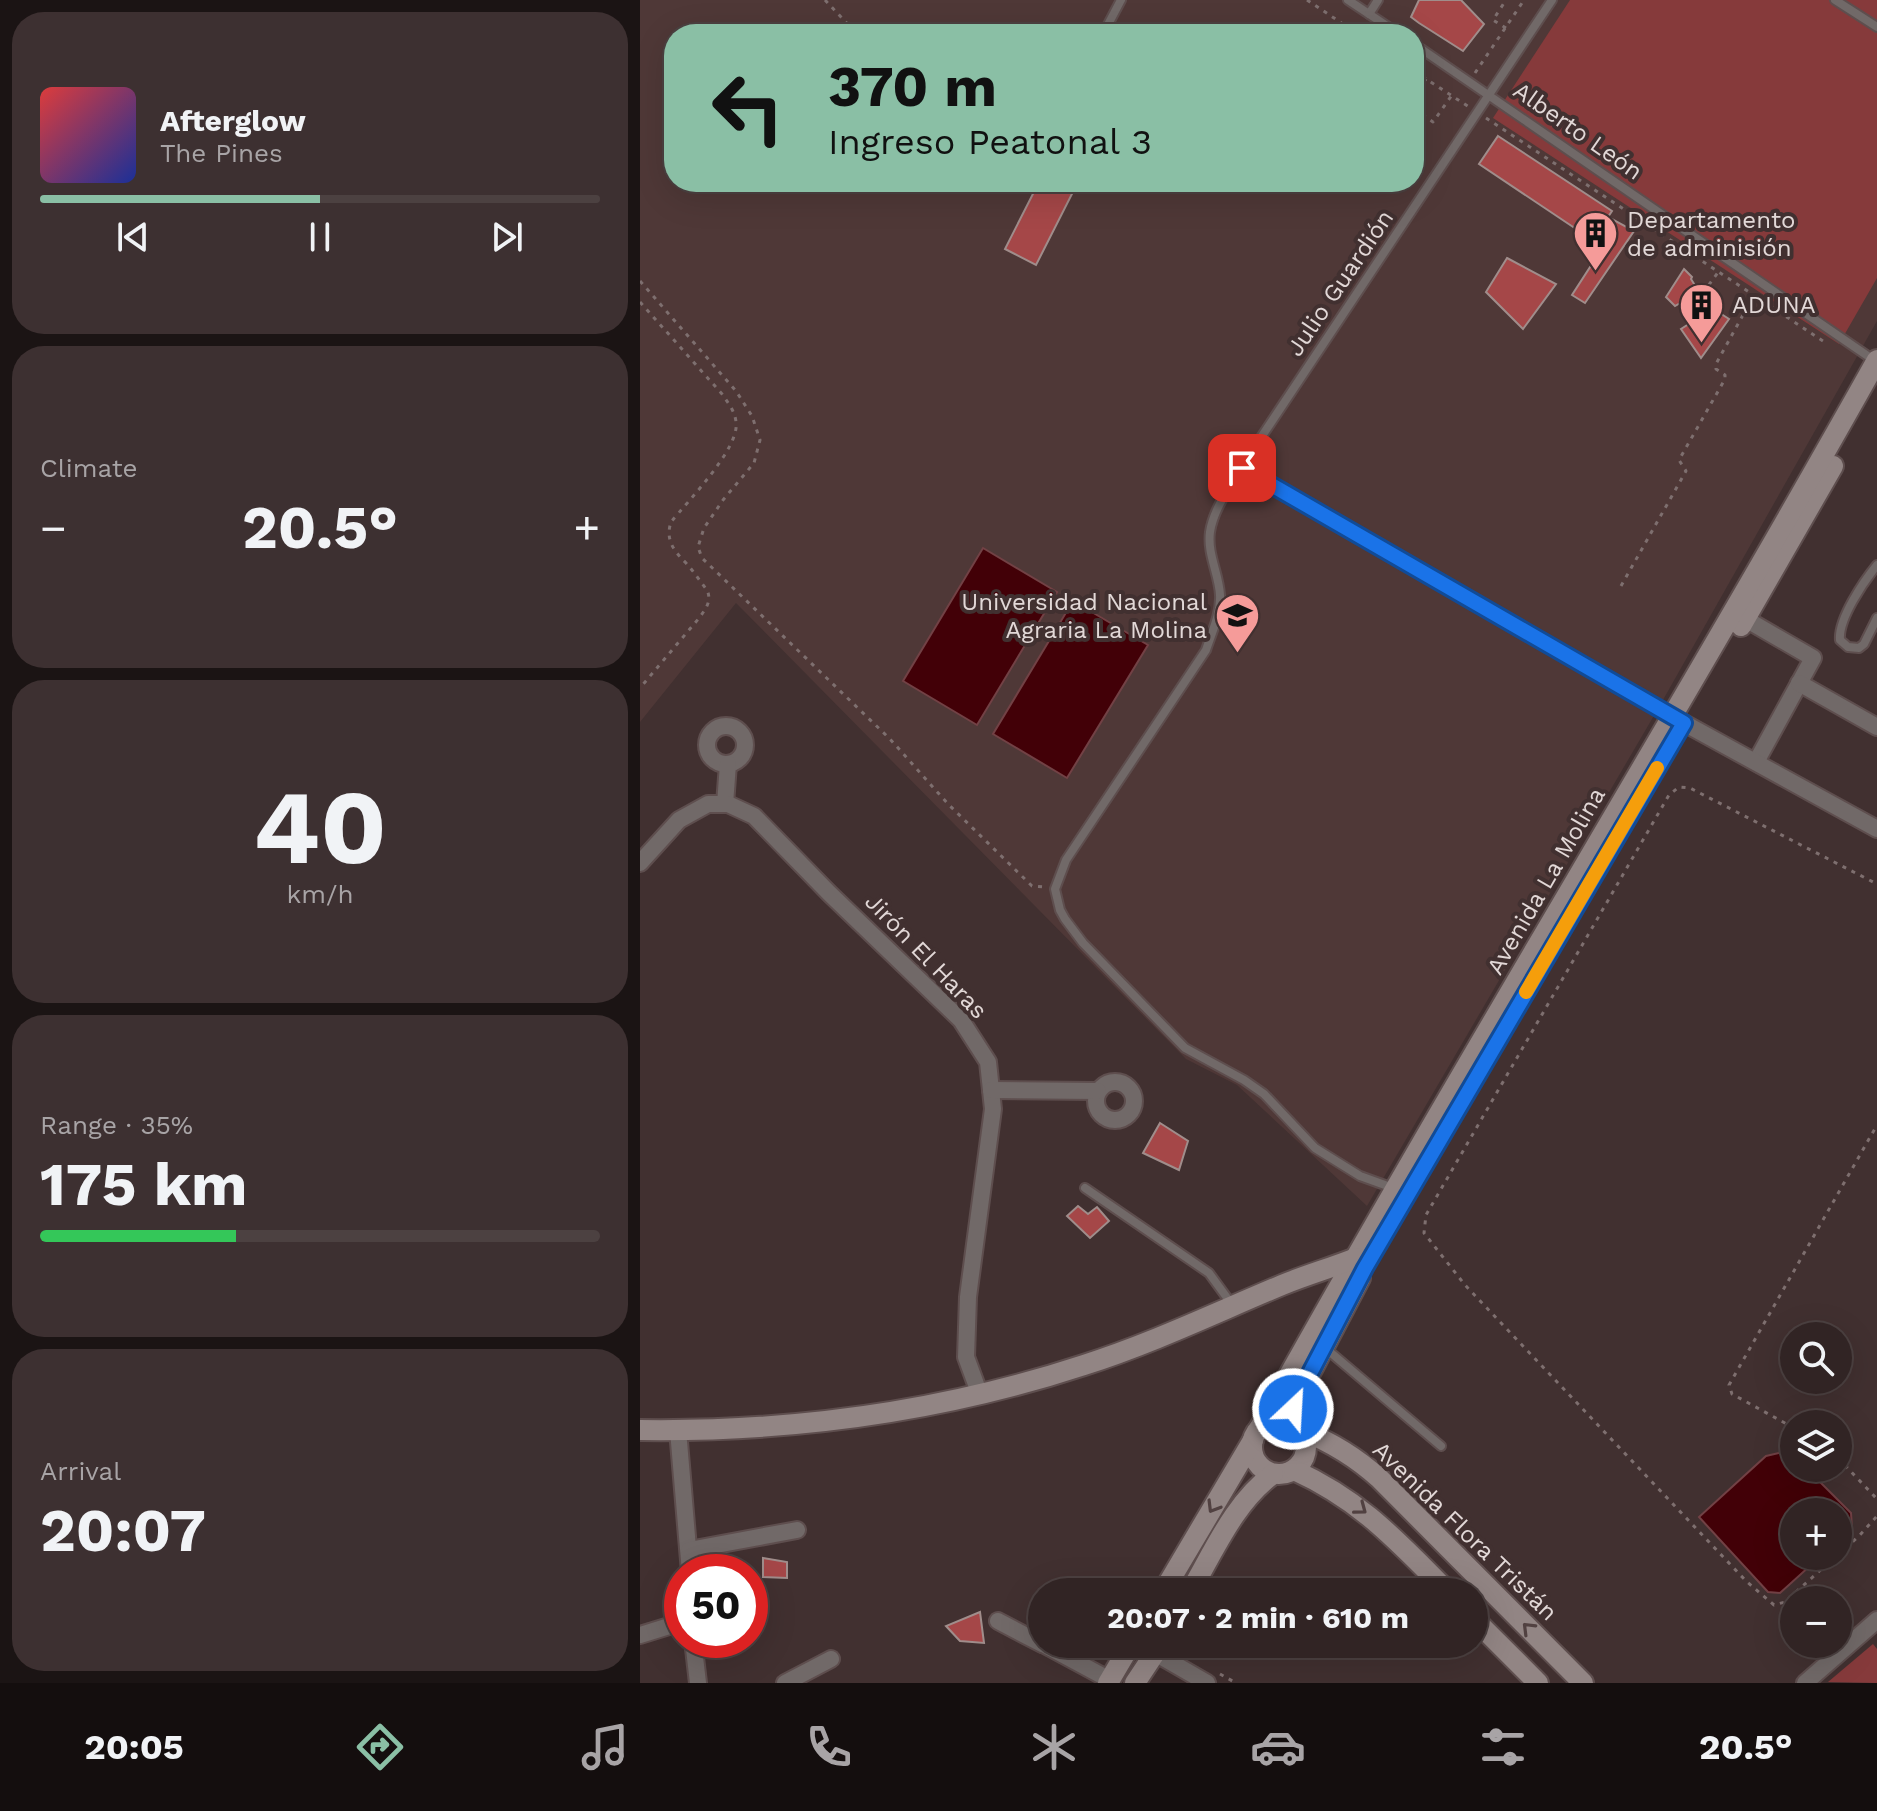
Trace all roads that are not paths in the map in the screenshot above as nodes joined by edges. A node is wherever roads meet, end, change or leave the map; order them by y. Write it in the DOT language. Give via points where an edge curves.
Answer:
graph roads {
  1 [pos="1121,0"];
  2 [pos="1348,0"];
  3 [pos="1378,0"];
  4 [pos="1552,0"];
  5 [pos="1835,0"];
  6 [pos="1369,14"];
  7 [pos="1877,15"];
  8 [pos="1108,24"];
  9 [pos="1384,24"];
  10 [pos="1874,26"];
  11 [pos="1424,51"];
  12 [pos="1489,94"];
  13 [pos="1424,192"];
  14 [pos="1424,192"];
  15 [pos="1876,361"];
  16 [pos="1877,388"];
  17 [pos="1242,468"];
  18 [pos="1877,565"];
  19 [pos="1739,615"];
  20 [pos="1877,618"];
  21 [pos="1799,683"];
  22 [pos="1678,720"];
  23 [pos="1877,727"];
  24 [pos="1756,762"];
  25 [pos="728,764"];
  26 [pos="725,804"];
  27 [pos="1877,829"];
  28 [pos="640,863"];
  29 [pos="991,1090"];
  30 [pos="1098,1091"];
  31 [pos="1085,1188"];
  32 [pos="1396,1189"];
  33 [pos="1360,1263"];
  34 [pos="1283,1284"];
  35 [pos="1233,1307"];
  36 [pos="1328,1307"];
  37 [pos="1323,1346"];
  38 [pos="980,1395"];
  39 [pos="1296,1426"];
  40 [pos="640,1430"];
  41 [pos="678,1430"];
  42 [pos="1256,1434"];
  43 [pos="1441,1446"];
  44 [pos="1283,1472"];
  45 [pos="797,1530"];
  46 [pos="689,1550"];
  47 [pos="689,1554"];
  48 [pos="1171,1578"];
  49 [pos="1198,1578"];
  50 [pos="1434,1578"];
  51 [pos="1877,1620"];
  52 [pos="998,1621"];
  53 [pos="664,1628"];
  54 [pos="1488,1633"];
  55 [pos="640,1635"];
  56 [pos="1028,1637"];
  57 [pos="695,1658"];
  58 [pos="1067,1658"];
  59 [pos="1123,1658"];
  60 [pos="1152,1658"];
  61 [pos="1171,1658"];
  62 [pos="831,1659"];
  63 [pos="1109,1682"];
  64 [pos="698,1683"];
  65 [pos="785,1683"];
  66 [pos="1135,1683"];
  67 [pos="1207,1683"];
  68 [pos="1538,1683"];
  69 [pos="1583,1683"];
  70 [pos="1805,1683"];
  1 -- 8 [label="lane"];
  2 -- 6 [label="lane"];
  3 -- 6 [label="lane"];
  4 -- 12 [label="lane, Julio Guardión"];
  5 -- 10 [label="lane"];
  6 -- 9 [label="lane"];
  7 -- 10 [label="lane"];
  11 -- 12 [label="lane, Alberto León"];
  12 -- 13 [label="lane, Julio Guardión"];
  12 -- 15 [label="lane, Alberto León"];
  14 -- 17 [label="lane, Julio Guardión"];
  15 -- 19 [label="main road, Avenida La Molina"];
  16 -- 19 [label="main road, Avenida La Molina"];
  17 -- 22 [label="lane"];
  17 -- 32 [label="lane, Julio Guardión" via="1210,530 1220,594 1206,650 1066,860 1055,889 1060,910 1083,943 1185,1048 1264,1094 1315,1148 1360,1176"];
  18 -- 20 [label="lane" via="1839,630 1840,640 1859,648"];
  19 -- 21 [label="street" via="1813,658"];
  19 -- 22 [label="main road, Avenida La Molina"];
  21 -- 23 [label="street"];
  21 -- 24 [label="street"];
  22 -- 24 [label="street"];
  22 -- 32 [label="main road, Avenida La Molina"];
  22 -- 33 [label="main road, Avenida La Molina"];
  24 -- 27 [label="street"];
  25 -- 26 [label="street"];
  26 -- 28 [label="street" via="708,804 679,820"];
  26 -- 29 [label="street, Jirón El Haras" via="754,816 961,1020 988,1062"];
  29 -- 30 [label="street"];
  29 -- 38 [label="street, Jirón El Haras" via="993,1109 968,1297 966,1357"];
  31 -- 35 [label="lane" via="1209,1273"];
  32 -- 33 [label="main road, Avenida La Molina"];
  33 -- 34 [label="main road"];
  33 -- 36 [label="main road, Avenida La Molina"];
  33 -- 37 [label="main road, Avenida La Molina"];
  34 -- 35 [label="main road"];
  34 -- 36 [label="main road" via="1299,1282 1314,1288"];
  35 -- 38 [label="main road" via="1096,1361"];
  36 -- 42 [label="main road, Avenida La Molina"];
  37 -- 39 [label="main road, Avenida La Molina" via="1296,1400"];
  37 -- 43 [label="lane"];
  38 -- 41 [label="main road" via="820,1422"];
  39 -- 42 [label="main road" via="1277,1419"];
  39 -- 44 [label="main road" via="1305,1438 1305,1456 1301,1464"];
  69 -- 39 [label="main road, Avenida Flora Tristán, one-way" via="1365,1465"];
  40 -- 41 [label="main road"];
  41 -- 46 [label="street"];
  42 -- 44 [label="main road" via="1255,1460 1266,1471"];
  42 -- 48 [label="main road, Avenida La Molina, one-way"];
  44 -- 49 [label="main road" via="1255,1489 1239,1508"];
  44 -- 50 [label="main road, one-way" via="1335,1491 1369,1515"];
  45 -- 46 [label="street"];
  46 -- 47 [label="street"];
  51 -- 70 [label="street"];
  52 -- 56 [label="street"];
  53 -- 55 [label="street"];
  54 -- 68 [label="main road"];
  57 -- 64 [label="street"];
  58 -- 63 [label="street"];
  59 -- 63 [label="main road"];
  60 -- 66 [label="main road"];
  61 -- 67 [label="street"];
  62 -- 65 [label="street"];
}
